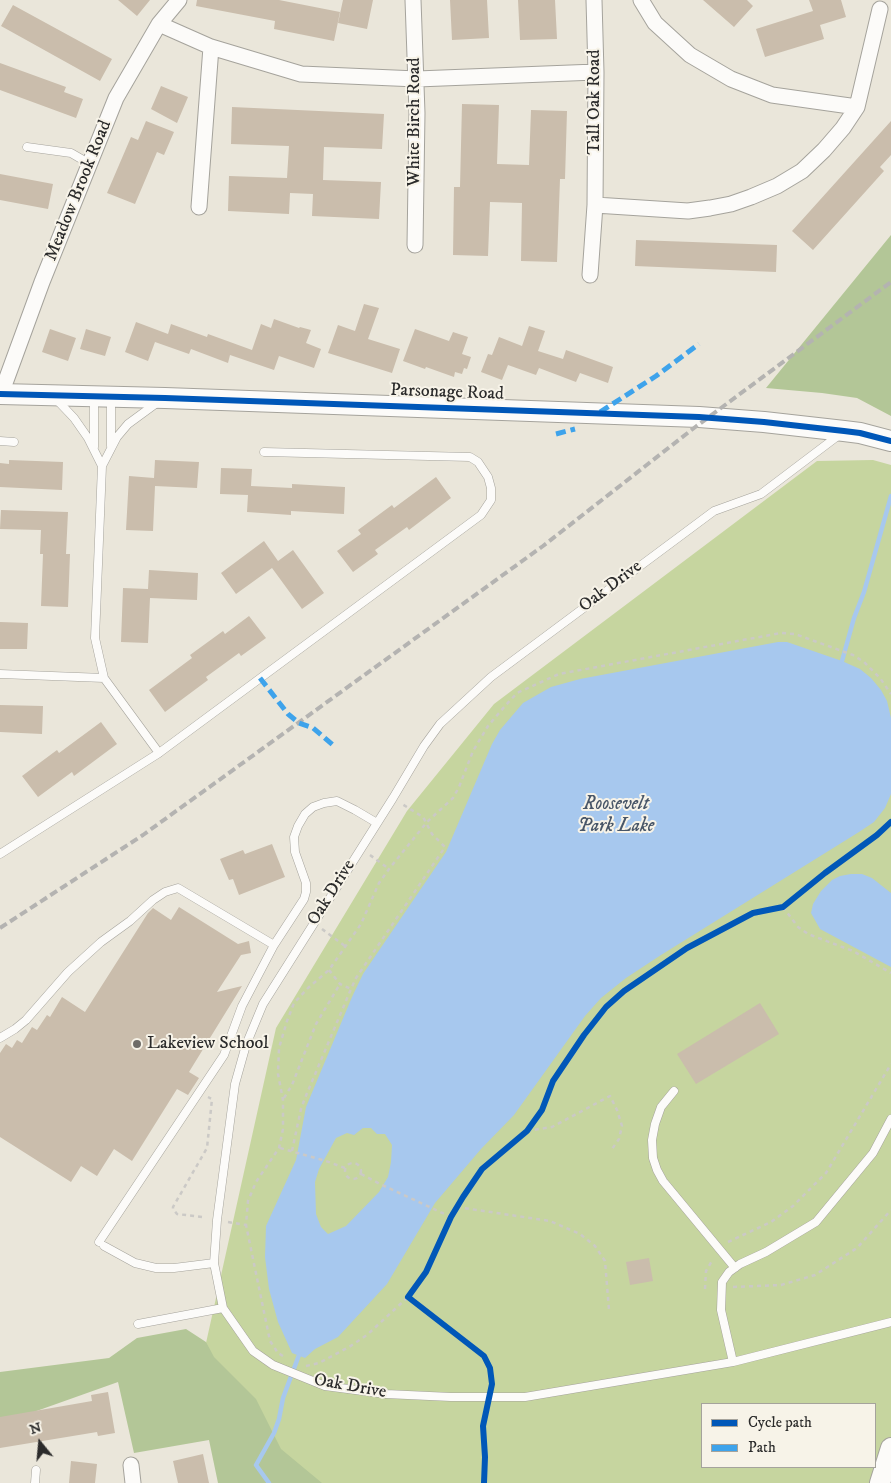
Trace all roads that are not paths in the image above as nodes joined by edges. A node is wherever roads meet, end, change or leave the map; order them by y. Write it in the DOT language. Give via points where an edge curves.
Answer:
graph roads {
  1 [pos="179,0"];
  2 [pos="413,0"];
  3 [pos="594,0"];
  4 [pos="641,0"];
  5 [pos="880,10"];
  6 [pos="159,24"];
  7 [pos="211,47"];
  8 [pos="596,72"];
  9 [pos="417,79"];
  10 [pos="857,107"];
  11 [pos="27,147"];
  12 [pos="90,164"];
  13 [pos="595,205"];
  14 [pos="200,207"];
  15 [pos="415,245"];
  16 [pos="590,275"];
  17 [pos="1,394"];
  18 [pos="52,395"];
  19 [pos="102,396"];
  20 [pos="165,398"];
  21 [pos="844,431"];
  22 [pos="891,441"];
  23 [pos="0,442"];
  24 [pos="14,442"];
  25 [pos="111,448"];
  26 [pos="94,449"];
  27 [pos="264,452"];
  28 [pos="102,466"];
  29 [pos="0,674"];
  30 [pos="104,678"];
  31 [pos="158,753"];
  32 [pos="377,823"];
  33 [pos="0,854"];
  34 [pos="274,945"];
  35 [pos="0,1038"];
  36 [pos="674,1091"];
  37 [pos="891,1119"];
  38 [pos="214,1263"];
  39 [pos="735,1268"];
  40 [pos="224,1308"];
  41 [pos="891,1322"];
  42 [pos="138,1324"];
  43 [pos="733,1362"];
  44 [pos="131,1465"];
  45 [pos="36,1470"];
  46 [pos="35,1483"];
  47 [pos="133,1483"];
  1 -- 6 [label="street, Meadow Brook Road"];
  2 -- 9 [label="street, White Birch Road"];
  3 -- 8 [label="street, Tall Oak Road"];
  4 -- 10 [label="street" via="655,23 690,55 731,79 772,95"];
  5 -- 10 [label="street"];
  6 -- 7 [label="street"];
  6 -- 12 [label="street, Meadow Brook Road" via="116,98"];
  7 -- 9 [label="street" via="301,74"];
  7 -- 14 [label="street"];
  8 -- 9 [label="street"];
  8 -- 13 [label="street, Tall Oak Road"];
  9 -- 15 [label="street, White Birch Road"];
  10 -- 13 [label="street" via="843,128 802,172 751,197 688,211"];
  11 -- 12 [label="lane" via="71,153"];
  12 -- 17 [label="street, Meadow Brook Road"];
  13 -- 16 [label="street, Tall Oak Road"];
  17 -- 18 [label="street, Parsonage Road"];
  18 -- 19 [label="street, Parsonage Road"];
  18 -- 26 [label="lane" via="74,418"];
  19 -- 20 [label="street, Parsonage Road"];
  19 -- 25 [label="lane"];
  19 -- 26 [label="lane"];
  20 -- 21 [label="street, Parsonage Road" via="699,417"];
  20 -- 25 [label="lane" via="128,424"];
  21 -- 22 [label="street, Parsonage Road"];
  21 -- 32 [label="lane, Oak Drive" via="761,494 714,511 491,677 440,724"];
  23 -- 24 [label="lane"];
  25 -- 28 [label="lane"];
  26 -- 28 [label="lane"];
  27 -- 31 [label="lane" via="470,457 478,462 488,477 491,500 481,515"];
  28 -- 30 [label="lane" via="95,638"];
  29 -- 30 [label="lane"];
  30 -- 31 [label="lane"];
  31 -- 33 [label="lane"];
  32 -- 34 [label="lane" via="337,801 324,803 305,814 294,838 306,892"];
  32 -- 38 [label="lane, Oak Drive" via="263,1004 246,1045 235,1084 216,1220"];
  34 -- 35 [label="lane" via="178,888 171,890 153,900 101,942 68,972 26,1020"];
  34 -- 38 [label="lane" via="242,1006 224,1055 102,1244 136,1263 156,1268"];
  36 -- 39 [label="lane" via="661,1107 655,1124 652,1140 657,1170"];
  37 -- 39 [label="lane" via="873,1153 816,1222"];
  38 -- 40 [label="lane, Oak Drive"];
  39 -- 43 [label="lane" via="722,1282 721,1310"];
  40 -- 42 [label="lane"];
  40 -- 43 [label="lane, Oak Drive" via="253,1351 273,1365 324,1386 386,1394 525,1397"];
  41 -- 43 [label="lane, Oak Drive"];
  44 -- 47 [label="street"];
  45 -- 46 [label="lane"];
}
